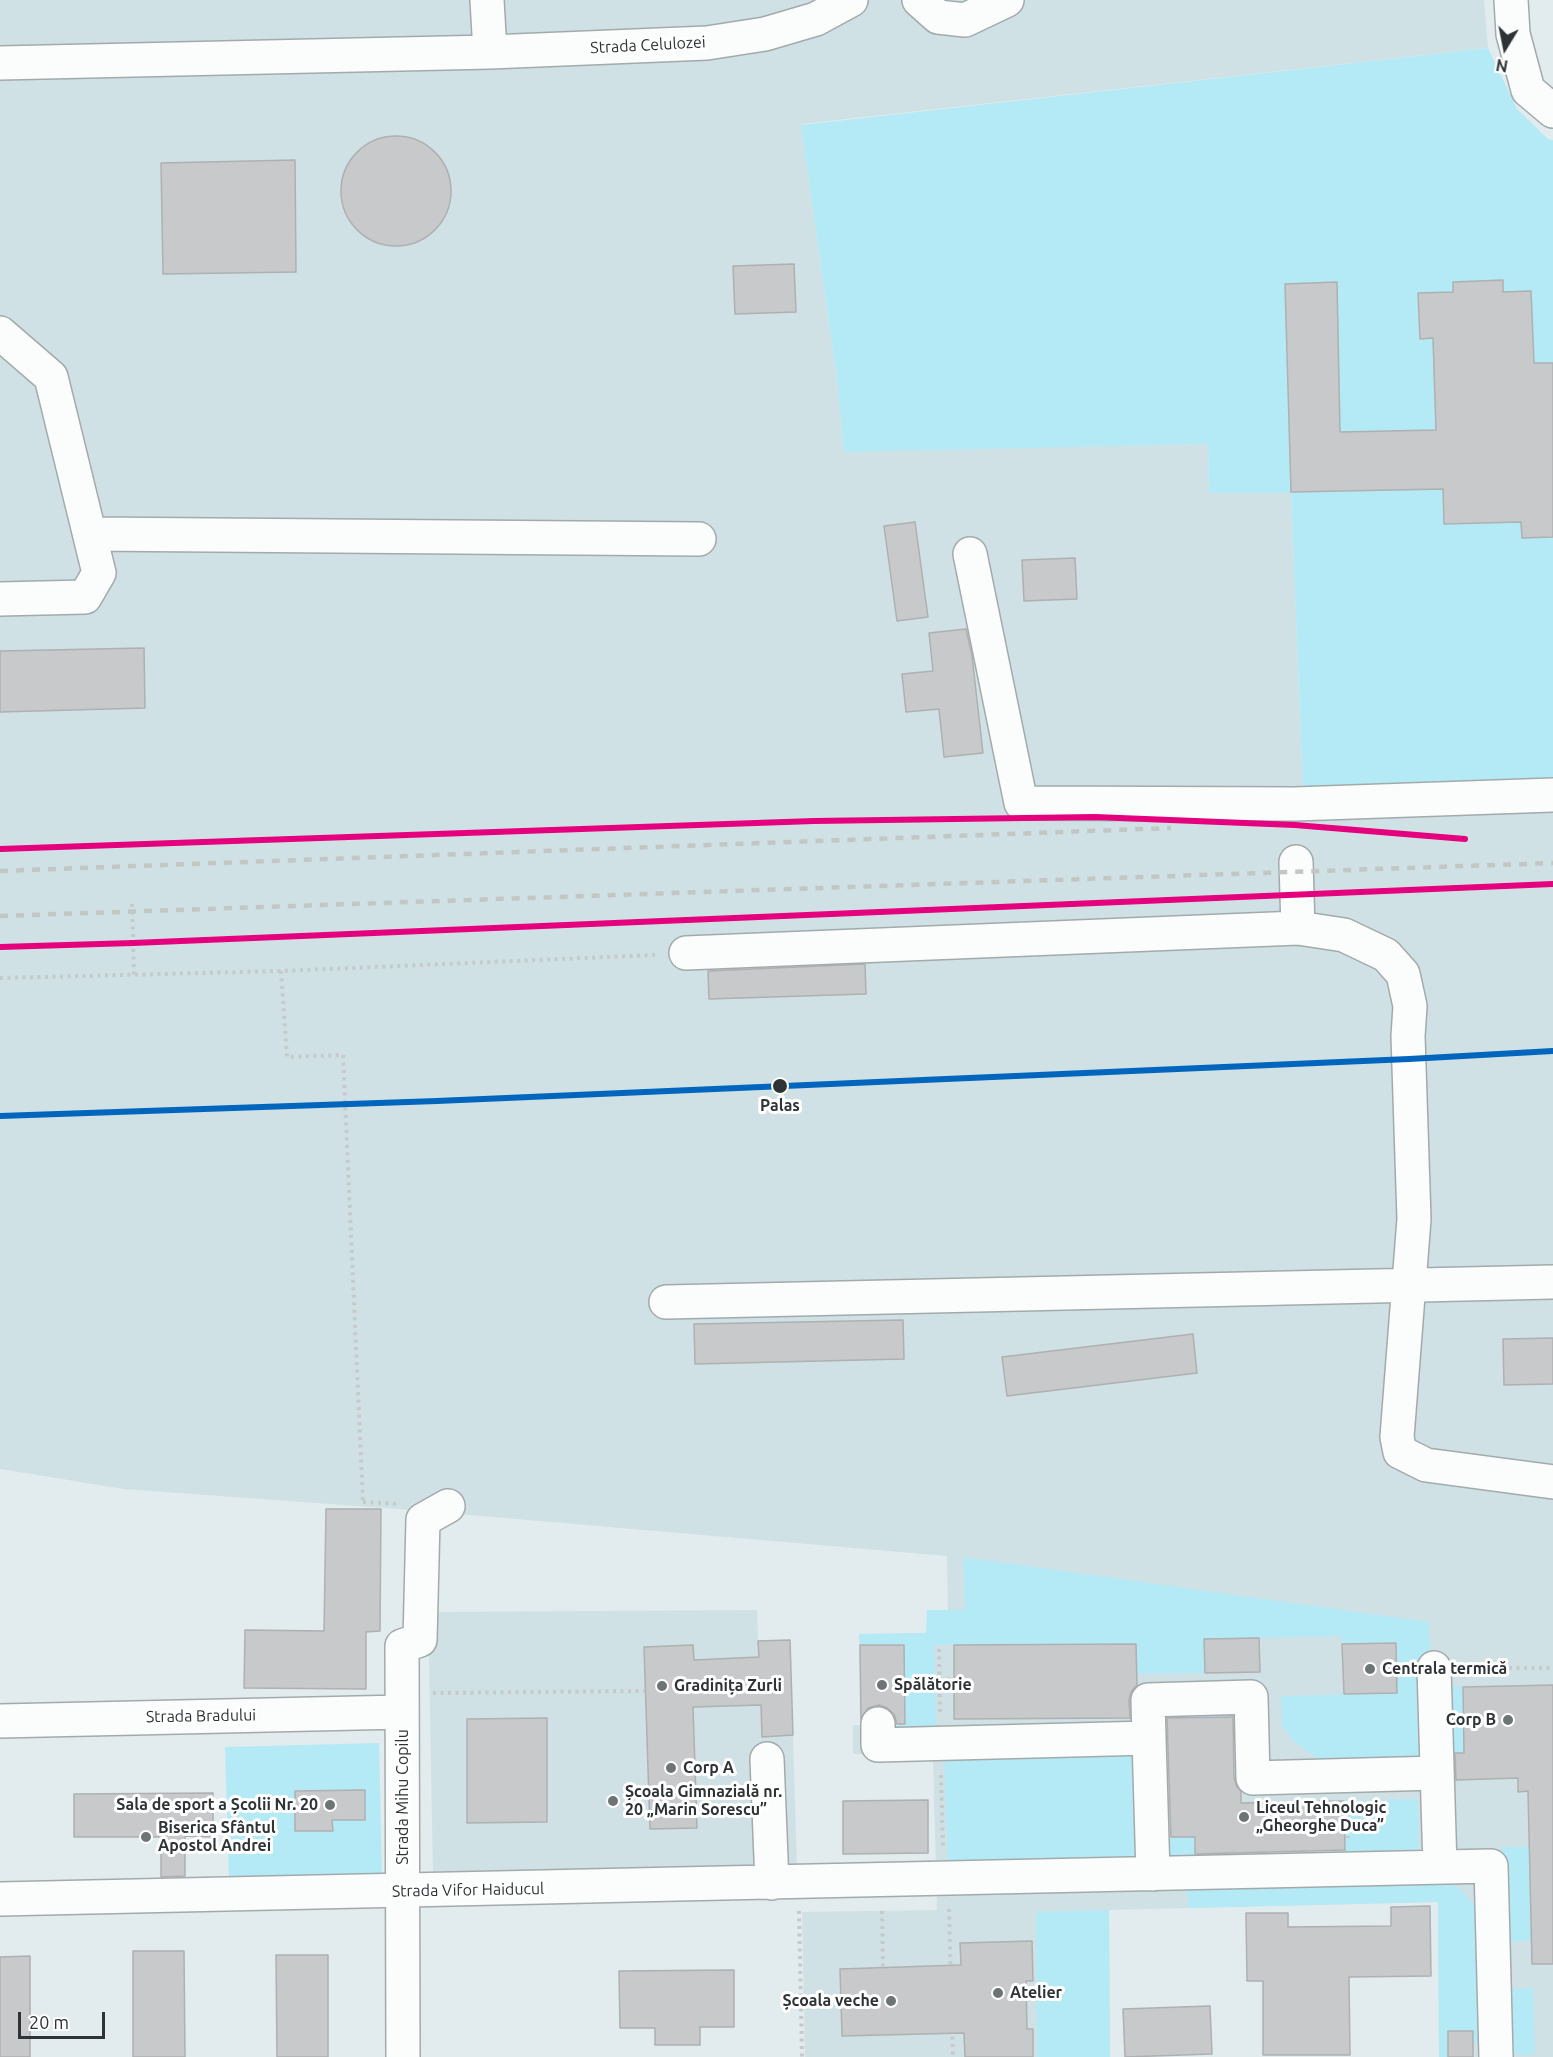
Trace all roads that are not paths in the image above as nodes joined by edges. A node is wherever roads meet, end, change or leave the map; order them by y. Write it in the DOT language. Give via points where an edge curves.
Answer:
graph roads {
  1 [pos="486,0"];
  2 [pos="851,0"];
  3 [pos="919,0"];
  4 [pos="1007,0"];
  5 [pos="1511,0"];
  6 [pos="490,52"];
  7 [pos="0,63"];
  8 [pos="1553,111"];
  9 [pos="0,333"];
  10 [pos="90,534"];
  11 [pos="699,539"];
  12 [pos="970,554"];
  13 [pos="0,599"];
  14 [pos="1553,795"];
  15 [pos="1296,862"];
  16 [pos="1298,928"];
  17 [pos="686,953"];
  18 [pos="1553,1282"];
  19 [pos="1409,1285"];
  20 [pos="666,1302"];
  21 [pos="1553,1482"];
  22 [pos="448,1506"];
  23 [pos="1434,1668"];
  24 [pos="402,1703"];
  25 [pos="0,1720"];
  26 [pos="878,1724"];
  27 [pos="1149,1738"];
  28 [pos="767,1759"];
  29 [pos="1437,1773"];
  30 [pos="1440,1867"];
  31 [pos="1153,1874"];
  32 [pos="785,1882"];
  33 [pos="403,1892"];
  34 [pos="0,1899"];
  35 [pos="403,2057"];
  36 [pos="1496,2057"];
  1 -- 6 [label="street"];
  2 -- 6 [label="street, Strada Celulozei" via="816,19 765,34 707,43"];
  3 -- 4 [label="street" via="938,17 965,20"];
  5 -- 8 [label="street" via="1513,34 1528,90"];
  6 -- 7 [label="street, Strada Celulozei"];
  9 -- 10 [label="street" via="51,377"];
  10 -- 11 [label="street"];
  10 -- 13 [label="street" via="99,573 85,597"];
  12 -- 14 [label="street" via="1022,803 1294,804"];
  15 -- 16 [label="street"];
  16 -- 17 [label="street"];
  16 -- 19 [label="street" via="1344,934 1386,955 1403,974 1410,1006 1414,1200"];
  18 -- 19 [label="street"];
  19 -- 20 [label="street"];
  19 -- 21 [label="street" via="1398,1437 1401,1452 1426,1465"];
  22 -- 24 [label="street, Strada Mihu Copilu" via="423,1520 420,1641 402,1646"];
  23 -- 29 [label="street"];
  24 -- 25 [label="street, Strada Bradului"];
  24 -- 33 [label="street, Strada Mihu Copilu"];
  26 -- 27 [label="street" via="878,1745"];
  27 -- 29 [label="street" via="1148,1700 1251,1697 1253,1778"];
  27 -- 31 [label="street"];
  28 -- 32 [label="street"];
  29 -- 30 [label="street"];
  30 -- 31 [label="street, Strada Vifor Haiducul"];
  30 -- 36 [label="street, Strada Vifor Haiducul" via="1491,1866"];
  31 -- 32 [label="street, Strada Vifor Haiducul"];
  32 -- 33 [label="street, Strada Vifor Haiducul"];
  33 -- 34 [label="street, Strada Vifor Haiducul"];
  33 -- 35 [label="street, Strada Mihu Copilu"];
}
